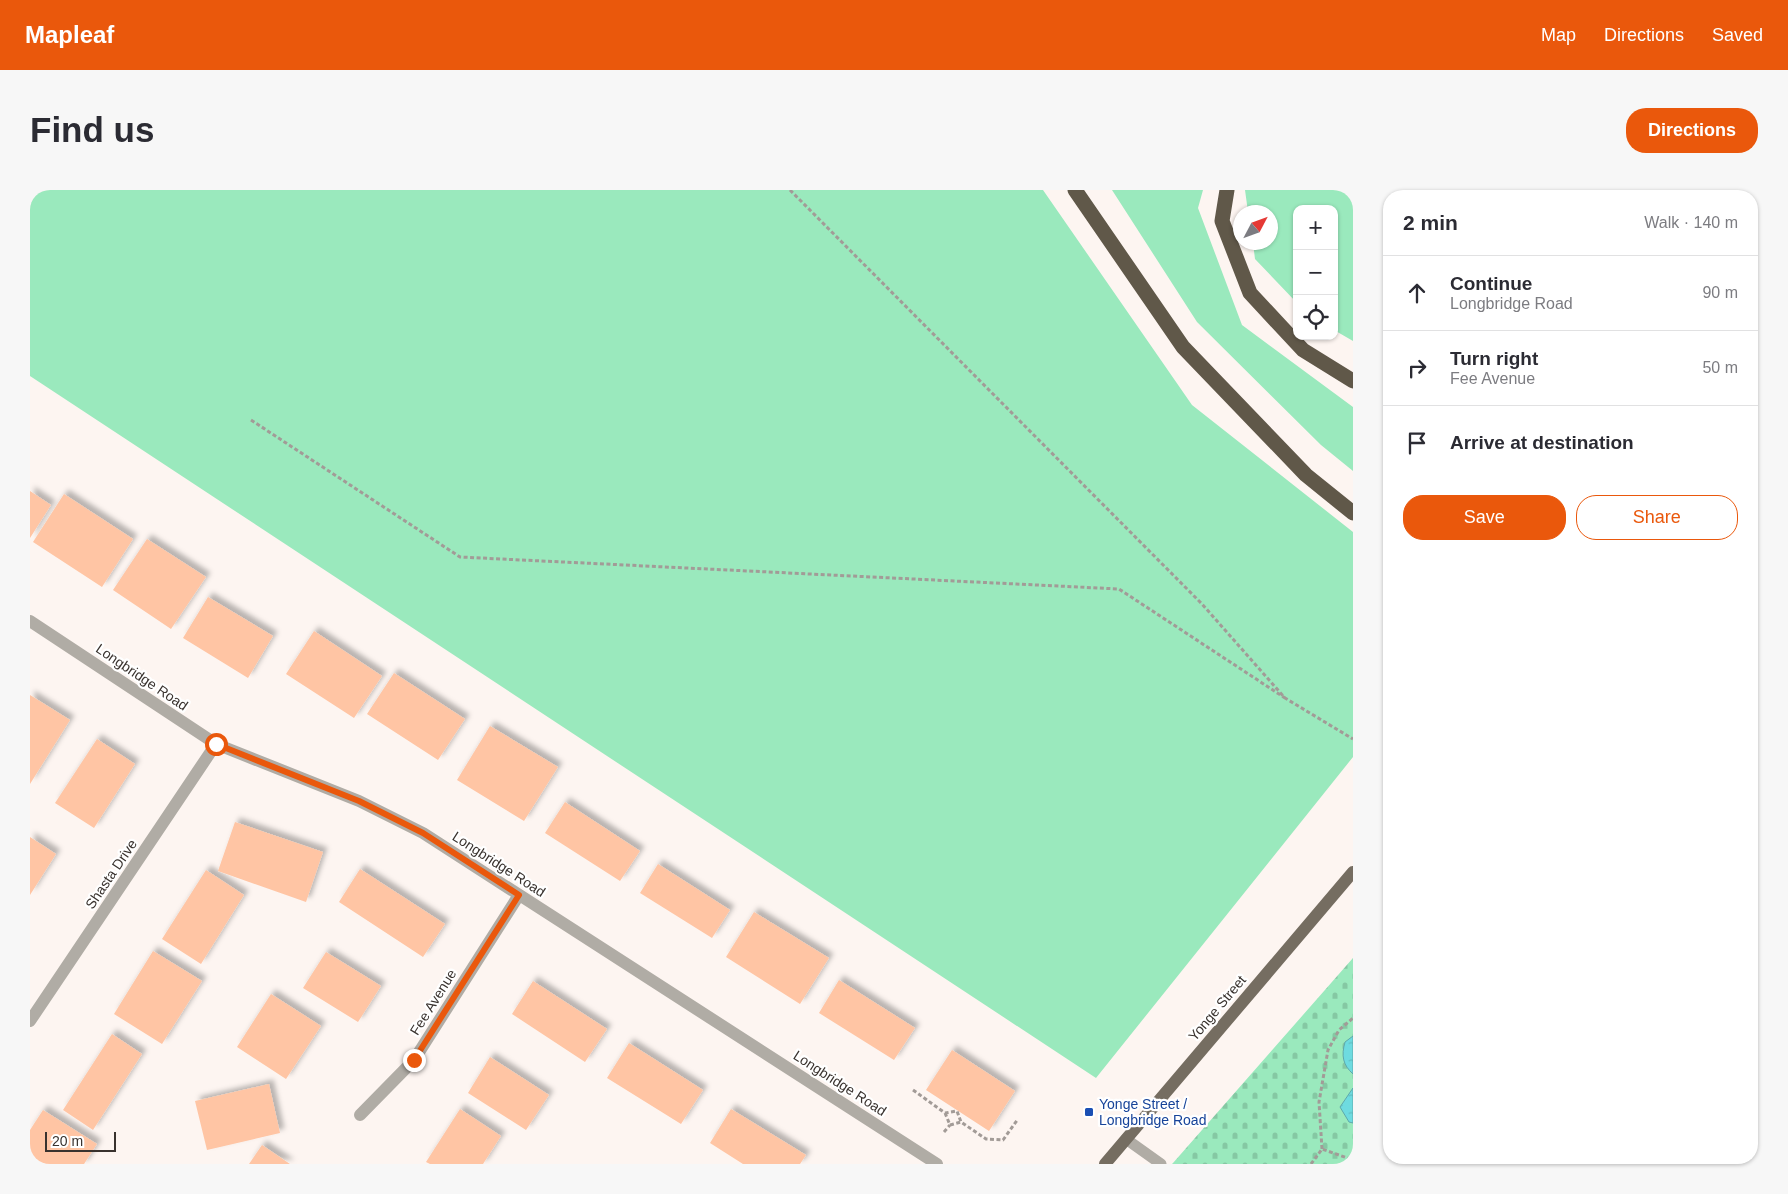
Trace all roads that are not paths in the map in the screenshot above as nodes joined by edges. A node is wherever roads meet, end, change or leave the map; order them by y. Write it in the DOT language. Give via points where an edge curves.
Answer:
graph roads {
  1 [pos="1075,190"];
  2 [pos="1227,190"];
  3 [pos="1353,381"];
  4 [pos="1353,513"];
  5 [pos="30,620"];
  6 [pos="216,744"];
  7 [pos="1353,871"];
  8 [pos="519,895"];
  9 [pos="30,1021"];
  10 [pos="360,1115"];
  11 [pos="1126,1139"];
  12 [pos="937,1164"];
  13 [pos="1105,1164"];
  14 [pos="1161,1164"];
  1 -- 4 [label="highway" via="1183,347 1306,475"];
  2 -- 3 [label="highway" via="1222,221 1250,293 1303,350"];
  5 -- 6 [label="street, Longbridge Road"];
  6 -- 8 [label="street, Longbridge Road" via="359,801 423,833"];
  6 -- 9 [label="street, Shasta Drive"];
  7 -- 11 [label="main road, Yonge Street"];
  8 -- 10 [label="street, Fee Avenue" via="414,1060"];
  8 -- 12 [label="street, Longbridge Road"];
  11 -- 13 [label="main road, Yonge Street"];
  11 -- 14 [label="lane"];
}
